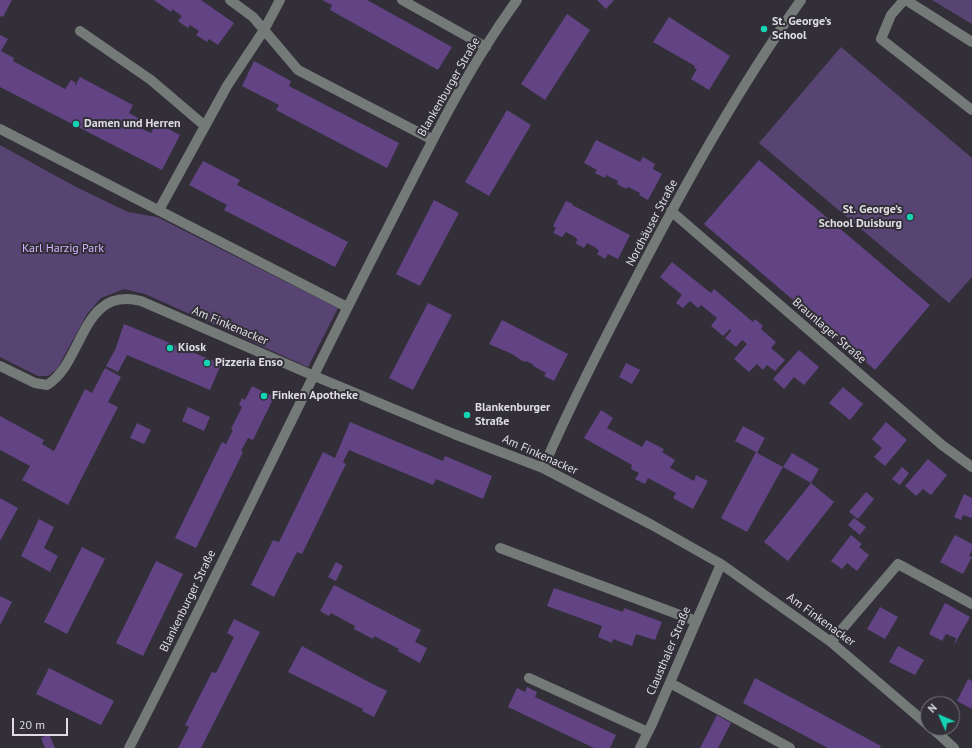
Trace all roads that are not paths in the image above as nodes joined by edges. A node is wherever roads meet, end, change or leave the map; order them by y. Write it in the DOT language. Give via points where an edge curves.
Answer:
graph roads {
  1 [pos="230,0"];
  2 [pos="280,0"];
  3 [pos="402,0"];
  4 [pos="517,0"];
  5 [pos="801,0"];
  6 [pos="905,0"];
  7 [pos="264,30"];
  8 [pos="80,31"];
  9 [pos="972,42"];
  10 [pos="486,47"];
  11 [pos="972,110"];
  12 [pos="205,126"];
  13 [pos="0,129"];
  14 [pos="433,140"];
  15 [pos="159,210"];
  16 [pos="672,212"];
  17 [pos="347,307"];
  18 [pos="0,366"];
  19 [pos="312,375"];
  20 [pos="543,468"];
  21 [pos="972,468"];
  22 [pos="500,548"];
  23 [pos="720,564"];
  24 [pos="972,604"];
  25 [pos="696,621"];
  26 [pos="831,642"];
  27 [pos="529,678"];
  28 [pos="670,683"];
  29 [pos="920,717"];
  30 [pos="648,732"];
  31 [pos="941,736"];
  32 [pos="129,748"];
  33 [pos="640,748"];
  34 [pos="790,748"];
  35 [pos="954,748"];
  1 -- 7 [label="street" via="254,17"];
  2 -- 7 [label="street"];
  3 -- 10 [label="street"];
  4 -- 10 [label="street, Blankenburger Straße"];
  5 -- 16 [label="street, Nordhäuser Straße" via="736,98"];
  6 -- 9 [label="street"];
  6 -- 11 [label="street" via="891,15 880,39"];
  7 -- 12 [label="street" via="227,86"];
  7 -- 14 [label="street" via="298,70"];
  8 -- 12 [label="street" via="151,80"];
  10 -- 14 [label="street, Blankenburger Straße"];
  12 -- 15 [label="street"];
  13 -- 15 [label="street"];
  14 -- 17 [label="street, Blankenburger Straße"];
  15 -- 17 [label="street"];
  16 -- 20 [label="street, Nordhäuser Straße" via="568,410"];
  16 -- 21 [label="street, Braunlager Straße"];
  17 -- 19 [label="street, Blankenburger Straße"];
  18 -- 19 [label="street, Am Finkenacker" via="35,383 46,385 61,374 92,318 103,306 130,298"];
  19 -- 20 [label="street, Am Finkenacker"];
  19 -- 32 [label="street, Blankenburger Straße" via="210,588"];
  20 -- 23 [label="street, Am Finkenacker"];
  22 -- 25 [label="street"];
  23 -- 25 [label="street, Clausthaler Straße"];
  23 -- 26 [label="street, Am Finkenacker"];
  24 -- 26 [label="street" via="898,564"];
  25 -- 28 [label="street, Clausthaler Straße"];
  26 -- 29 [label="street, Am Finkenacker"];
  27 -- 30 [label="street"];
  28 -- 30 [label="street, Clausthaler Straße"];
  28 -- 34 [label="street"];
  30 -- 33 [label="street, Clausthaler Straße"];
  31 -- 35 [label="street"];
}
